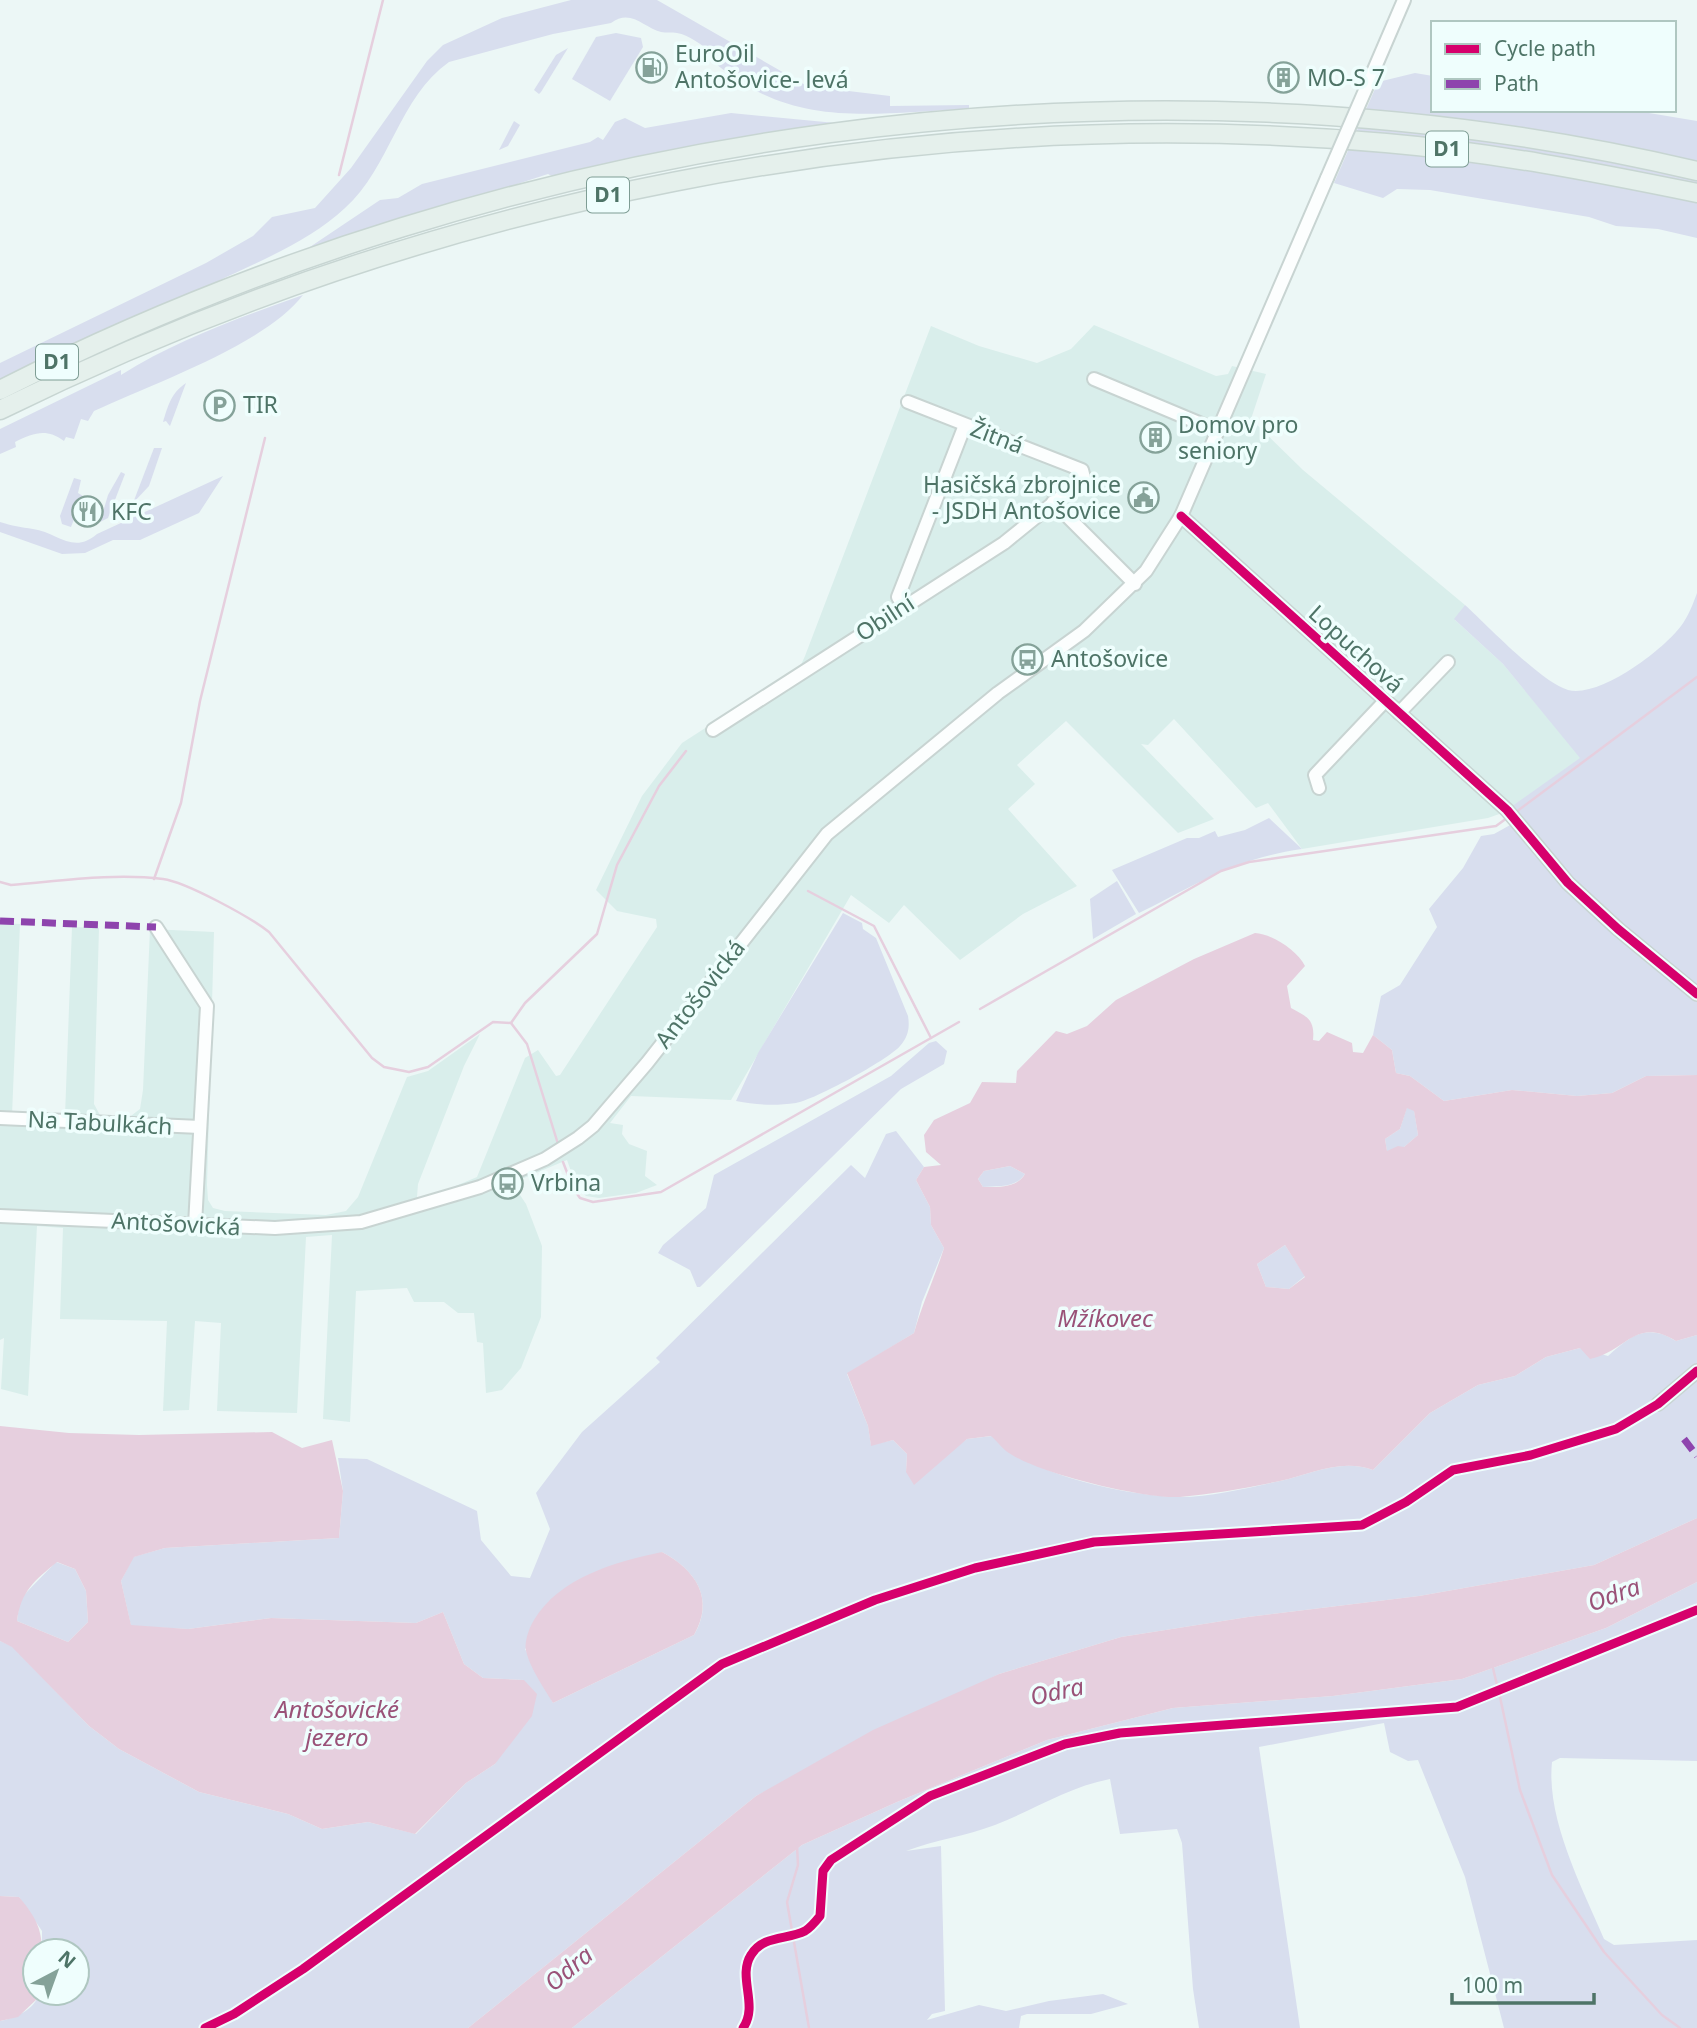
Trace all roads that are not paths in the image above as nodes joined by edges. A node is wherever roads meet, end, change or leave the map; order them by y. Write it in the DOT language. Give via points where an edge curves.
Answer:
graph roads {
  1 [pos="1404,0"];
  2 [pos="1697,172"];
  3 [pos="1697,193"];
  4 [pos="1094,379"];
  5 [pos="0,390"];
  6 [pos="908,402"];
  7 [pos="0,410"];
  8 [pos="965,425"];
  9 [pos="1220,428"];
  10 [pos="1054,502"];
  11 [pos="1181,516"];
  12 [pos="1135,584"];
  13 [pos="903,606"];
  14 [pos="1448,662"];
  15 [pos="1385,701"];
  16 [pos="1399,713"];
  17 [pos="713,730"];
  18 [pos="1319,788"];
  19 [pos="156,927"];
  20 [pos="1697,994"];
  21 [pos="0,1118"];
  22 [pos="200,1127"];
  23 [pos="0,1216"];
  24 [pos="195,1225"];
  25 [pos="1697,1371"];
  26 [pos="1658,1405"];
  1 -- 9 [label="street, Antošovická, bridge"];
  2 -- 5 [label="highway, D1" via="1496,135 1326,117 1081,113 851,131 636,166 431,217 249,279 114,335"];
  3 -- 7 [label="highway, D1" via="1492,155 1299,136 1111,134 872,151 658,184 442,237 252,301 127,351"];
  4 -- 9 [label="street"];
  6 -- 8 [label="street, Žitná"];
  8 -- 10 [label="street, Žitná" via="1082,470 1084,478"];
  8 -- 13 [label="street" via="898,597"];
  9 -- 11 [label="street, Antošovická"];
  10 -- 12 [label="street"];
  10 -- 13 [label="street, Obilní" via="1004,543"];
  11 -- 12 [label="street, Antošovická" via="1161,552"];
  11 -- 15 [label="street, Lopuchová"];
  12 -- 24 [label="street, Antošovická" via="1084,631 998,692 827,834 647,1063 579,1138 545,1159 480,1187 381,1218 275,1228"];
  13 -- 17 [label="street, Obilní"];
  14 -- 16 [label="street"];
  15 -- 16 [label="street, Lopuchová"];
  15 -- 18 [label="street" via="1315,775"];
  16 -- 20 [label="street, Lopuchová" via="1507,810 1568,883"];
  19 -- 22 [label="street, Na Tabulkách" via="206,1006"];
  21 -- 22 [label="street, Na Tabulkách"];
  22 -- 24 [label="street, Na Tabulkách"];
  23 -- 24 [label="street, Antošovická"];
  25 -- 26 [label="street"];
}
